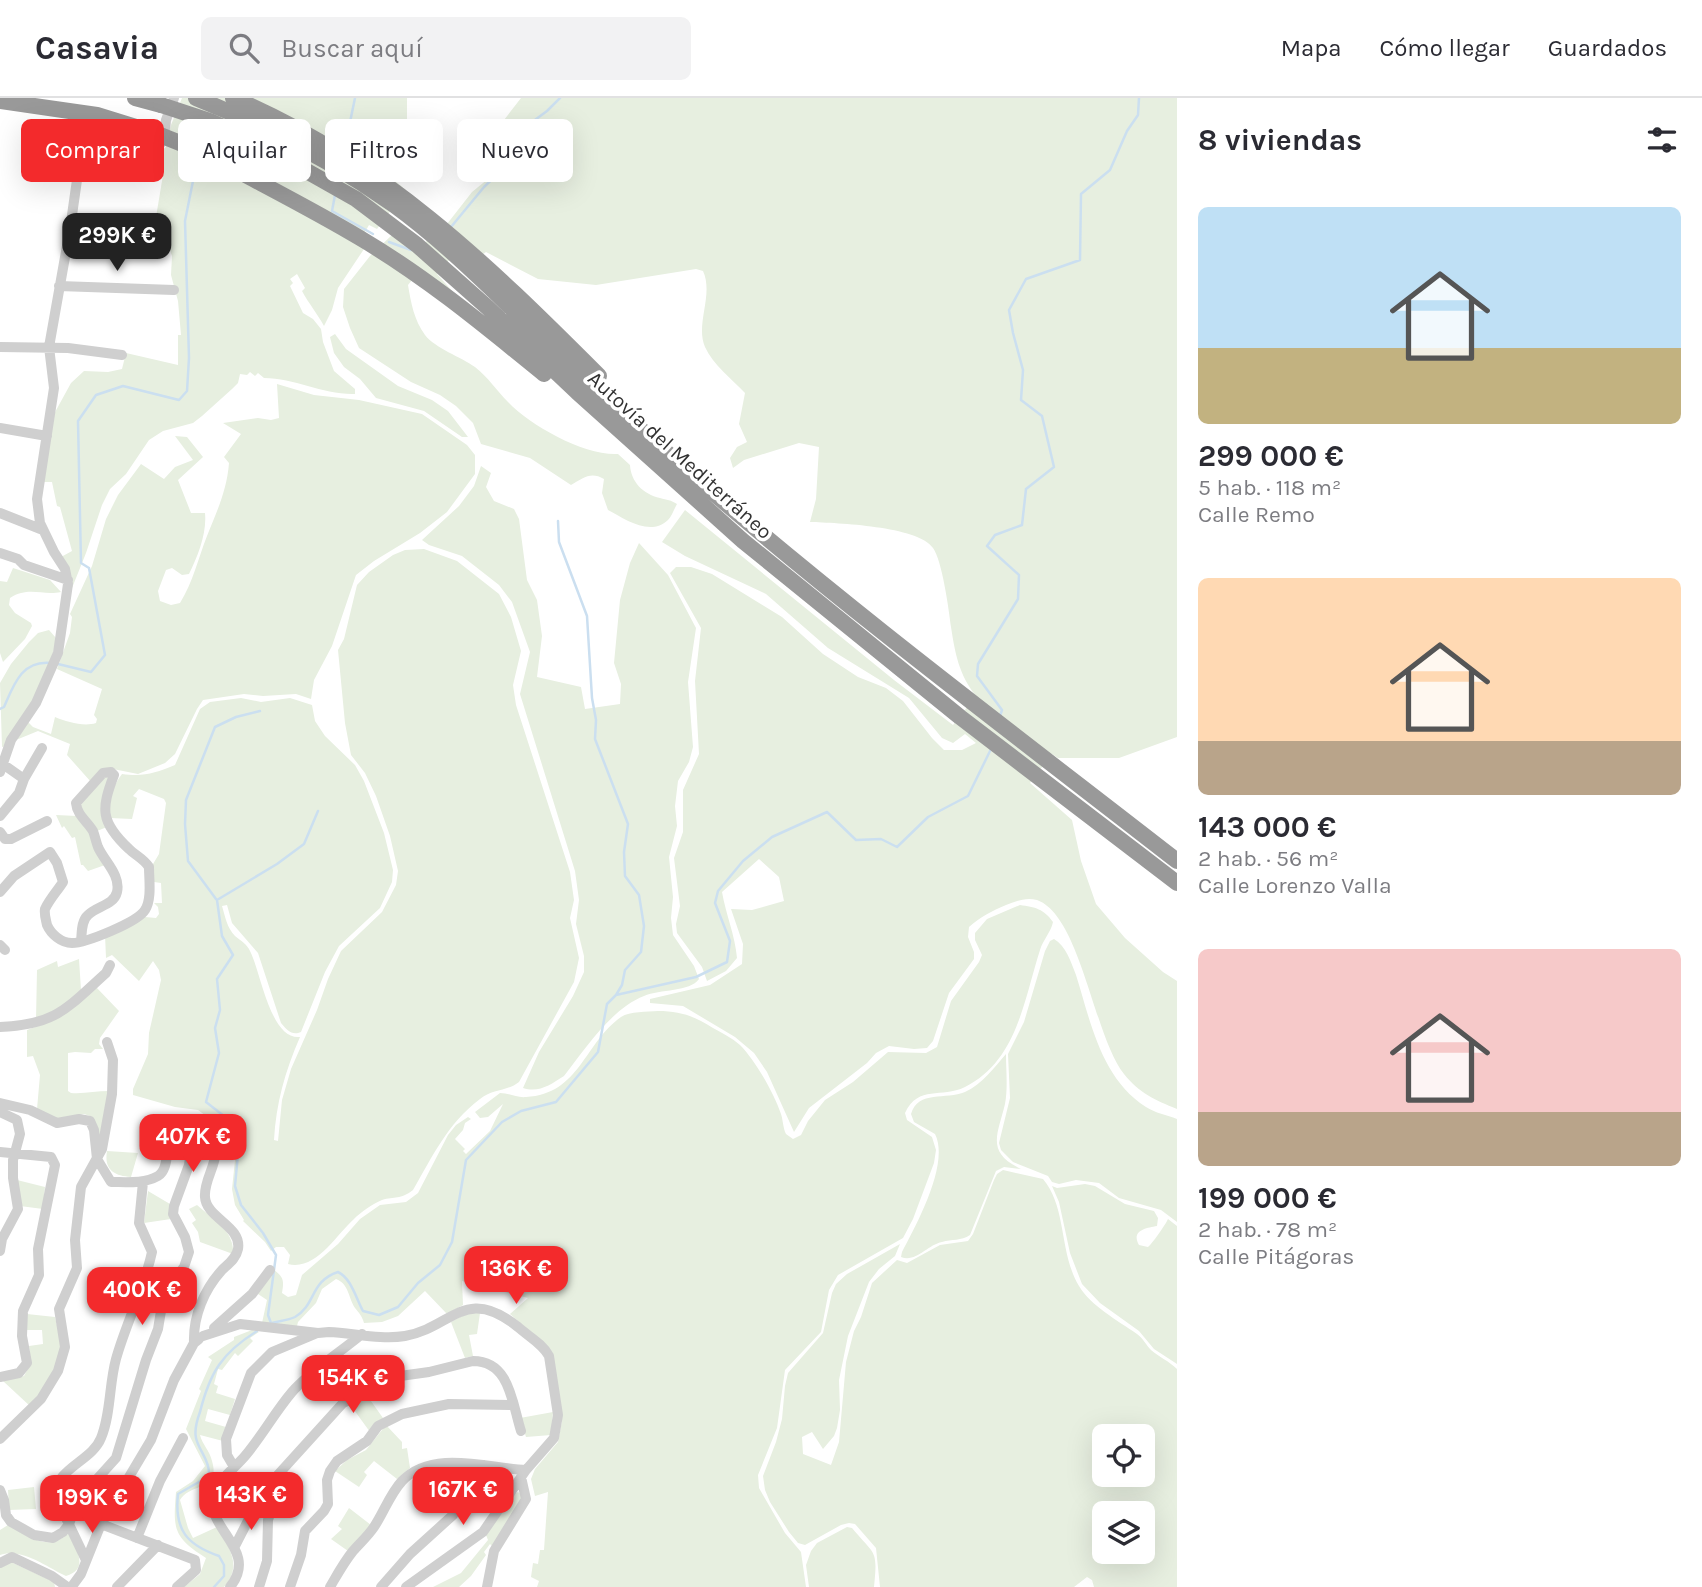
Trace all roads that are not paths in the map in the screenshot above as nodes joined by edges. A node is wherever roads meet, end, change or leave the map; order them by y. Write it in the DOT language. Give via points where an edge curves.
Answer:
graph roads {
  1 [pos="135,98"];
  2 [pos="196,98"];
  3 [pos="233,98"];
  4 [pos="0,102"];
  5 [pos="168,102"];
  6 [pos="261,119"];
  7 [pos="264,119"];
  8 [pos="311,145"];
  9 [pos="70,229"];
  10 [pos="149,233"];
  11 [pos="59,286"];
  12 [pos="174,290"];
  13 [pos="0,347"];
  14 [pos="49,347"];
  15 [pos="122,355"];
  16 [pos="577,393"];
  17 [pos="0,428"];
  18 [pos="47,436"];
  19 [pos="0,513"];
  20 [pos="43,530"];
  21 [pos="0,552"];
  22 [pos="68,580"];
  23 [pos="42,748"];
  24 [pos="2,768"];
  25 [pos="24,779"];
  26 [pos="0,816"];
  27 [pos="47,821"];
  28 [pos="2,837"];
  29 [pos="1177,861"];
  30 [pos="1177,883"];
  31 [pos="0,892"];
  32 [pos="81,941"];
  33 [pos="110,965"];
  34 [pos="0,1027"];
  35 [pos="107,1042"];
  36 [pos="0,1102"];
  37 [pos="0,1112"];
  38 [pos="194,1128"];
  39 [pos="0,1152"];
  40 [pos="14,1155"];
  41 [pos="97,1159"];
  42 [pos="144,1182"];
  43 [pos="0,1251"];
  44 [pos="270,1270"];
  45 [pos="318,1333"];
  46 [pos="362,1334"];
  47 [pos="198,1340"];
  48 [pos="0,1377"];
  49 [pos="513,1405"];
  50 [pos="521,1431"];
  51 [pos="183,1438"];
  52 [pos="0,1439"];
  53 [pos="484,1465"];
  54 [pos="234,1467"];
  55 [pos="523,1473"];
  56 [pos="275,1478"];
  57 [pos="0,1490"];
  58 [pos="69,1524"];
  59 [pos="101,1524"];
  60 [pos="137,1538"];
  61 [pos="158,1545"];
  62 [pos="235,1546"];
  63 [pos="86,1560"];
  64 [pos="0,1563"];
  65 [pos="70,1586"];
  66 [pos="117,1587"];
  67 [pos="177,1587"];
  68 [pos="230,1587"];
  69 [pos="258,1587"];
  70 [pos="290,1587"];
  71 [pos="330,1587"];
  72 [pos="381,1587"];
  73 [pos="406,1587"];
  74 [pos="487,1587"];
  1 -- 5 [label="highway, Autovía del Mediterráneo"];
  2 -- 6 [label="highway, Autovía del Mediterráneo"];
  3 -- 7 [label="highway"];
  4 -- 16 [label="highway, bridge" via="97,115 155,133 238,171 361,238 477,319 553,381"];
  5 -- 9 [label="street" via="164,140 156,147 141,149 82,126"];
  5 -- 16 [label="highway, Autovía del Mediterráneo, bridge" via="257,143 356,199 443,267"];
  8 -- 29 [label="highway, Autovía del Mediterráneo" via="459,249 622,411 768,540"];
  9 -- 10 [label="street"];
  9 -- 11 [label="street"];
  11 -- 12 [label="street"];
  11 -- 14 [label="street"];
  13 -- 14 [label="street"];
  14 -- 15 [label="street"];
  14 -- 18 [label="street" via="54,388"];
  16 -- 30 [label="highway, Autovía del Mediterráneo" via="743,541 960,717"];
  17 -- 18 [label="street"];
  18 -- 20 [label="street" via="37,499"];
  19 -- 20 [label="street"];
  20 -- 22 [label="street"];
  21 -- 22 [label="street"];
  22 -- 24 [label="street" via="58,653 36,703 11,740"];
  23 -- 25 [label="street"];
  24 -- 25 [label="street"];
  25 -- 26 [label="street"];
  27 -- 28 [label="street" via="10,839"];
  31 -- 32 [label="street" via="14,876 50,852 63,882 45,910 49,928 64,941"];
  32 -- 32 [label="street" via="87,915 111,901 118,883 76,803 103,773 110,772 114,775 104,801 107,821 149,867 148,898 138,918"];
  33 -- 34 [label="street" via="62,1013 35,1024"];
  35 -- 41 [label="street" via="113,1082"];
  36 -- 41 [label="street" via="57,1122 90,1121"];
  37 -- 40 [label="street" via="12,1116 19,1126"];
  38 -- 42 [label="street" via="183,1124 174,1129 166,1167"];
  38 -- 47 [label="street" via="215,1145 205,1201 238,1244 236,1256 199,1307 194,1325"];
  38 -- 58 [label="street" via="189,1166 173,1214 189,1252 184,1268 164,1293 158,1329 117,1458 81,1491"];
  39 -- 40 [label="street"];
  40 -- 43 [label="street" via="18,1209"];
  40 -- 48 [label="street" via="51,1157 55,1165 38,1249 40,1275 23,1311 27,1363 19,1373"];
  41 -- 42 [label="street" via="111,1182"];
  41 -- 52 [label="street" via="81,1187 77,1268 59,1309 65,1347 58,1371 41,1399"];
  42 -- 58 [label="street" via="139,1223 152,1252 116,1360 101,1438 56,1489"];
  44 -- 47 [label="street" via="244,1302"];
  45 -- 46 [label="street"];
  45 -- 47 [label="street" via="240,1324"];
  45 -- 54 [label="street" via="272,1352 251,1373 226,1439"];
  46 -- 54 [label="street" via="294,1390"];
  46 -- 55 [label="street" via="416,1334 460,1311 479,1309 507,1319 544,1348 549,1356 557,1428 551,1443"];
  47 -- 59 [label="street" via="174,1380 151,1440"];
  49 -- 50 [label="street"];
  49 -- 56 [label="street" via="505,1377 485,1362 393,1377 344,1402"];
  49 -- 70 [label="street" via="449,1404 402,1414 378,1426 330,1471 328,1504 305,1531"];
  51 -- 60 [label="street"];
  53 -- 55 [label="street"];
  53 -- 71 [label="street" via="429,1466 410,1475"];
  53 -- 72 [label="street" via="453,1515 410,1553"];
  54 -- 62 [label="street" via="219,1486 213,1508"];
  55 -- 73 [label="street" via="483,1532"];
  55 -- 74 [label="street" via="526,1499 494,1551"];
  56 -- 62 [label="street"];
  56 -- 69 [label="street" via="278,1488 268,1520 267,1561"];
  57 -- 58 [label="street" via="11,1522 34,1535 53,1538"];
  58 -- 63 [label="street"];
  59 -- 60 [label="street"];
  59 -- 63 [label="street"];
  60 -- 61 [label="street"];
  61 -- 66 [label="street"];
  61 -- 67 [label="street" via="197,1563 196,1570"];
  62 -- 68 [label="street" via="238,1572"];
  63 -- 65 [label="street"];
  64 -- 65 [label="street" via="12,1557"];
}
